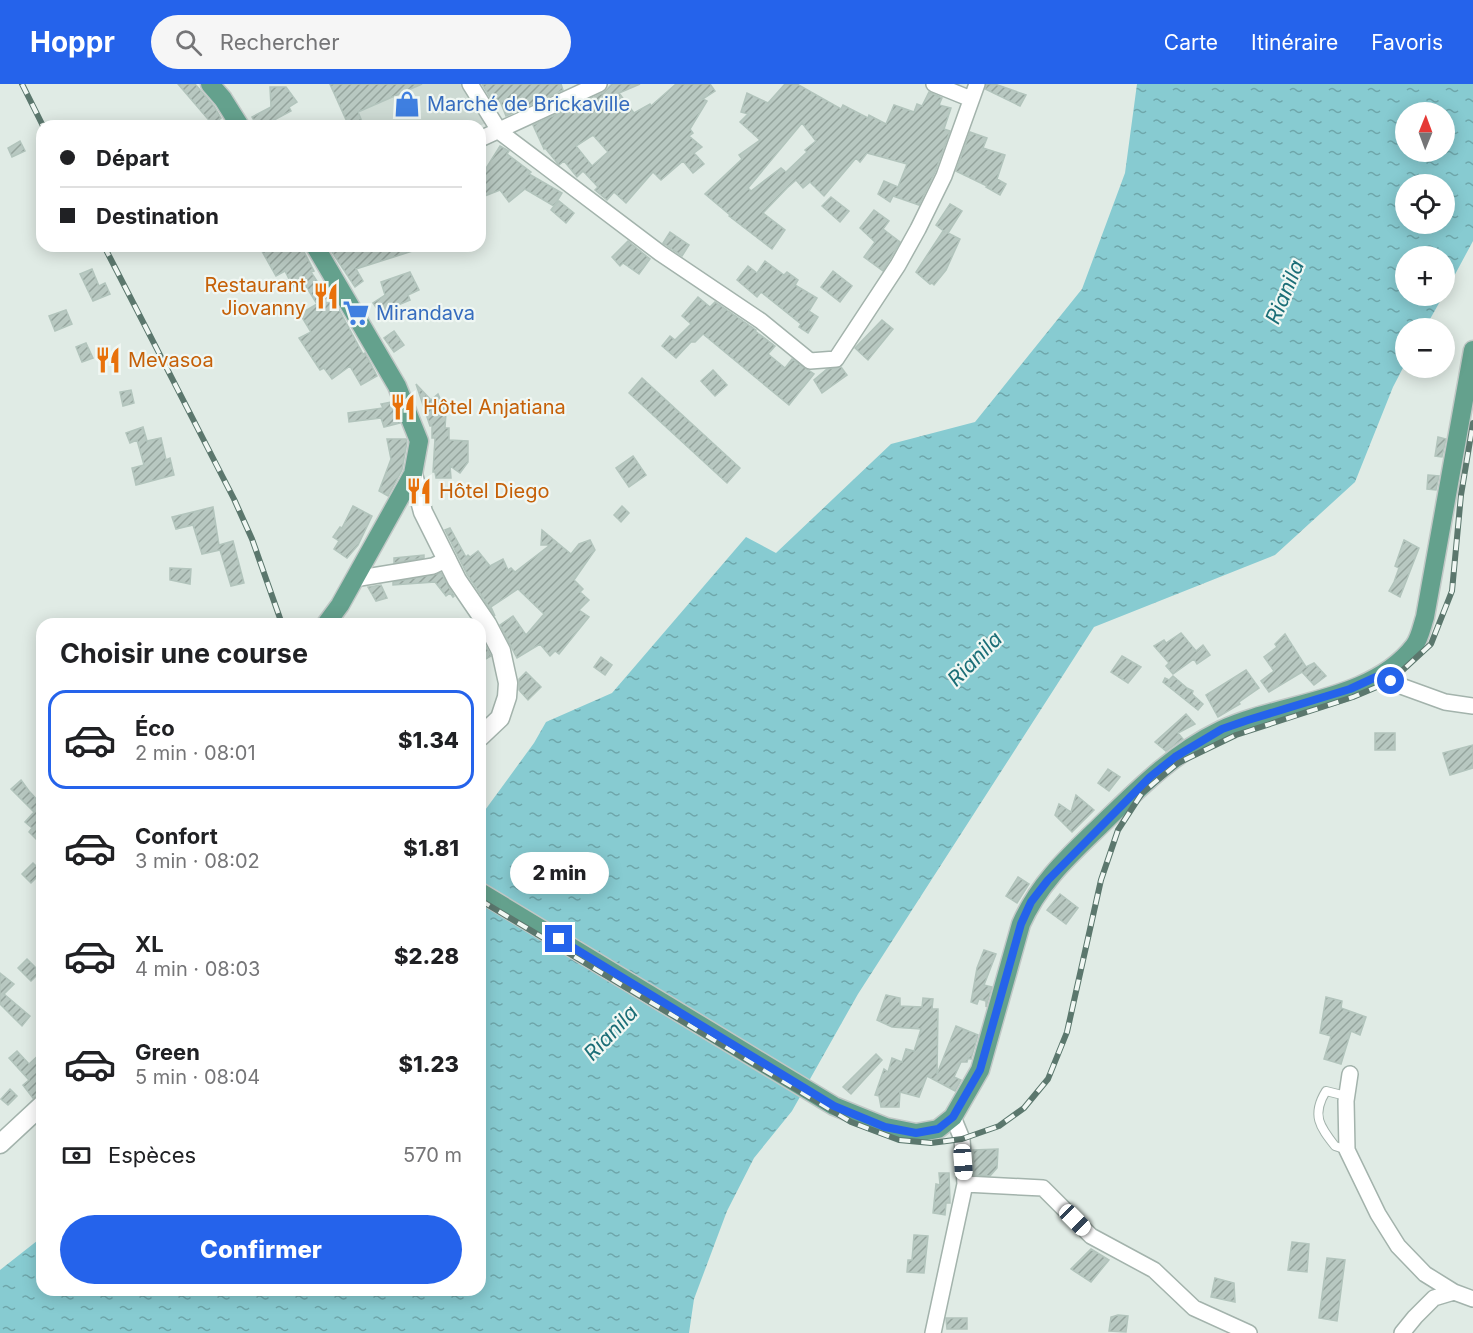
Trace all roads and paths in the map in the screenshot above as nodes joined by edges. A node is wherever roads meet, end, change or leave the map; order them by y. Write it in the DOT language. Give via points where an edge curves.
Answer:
graph roads {
  1 [pos="210,84"];
  2 [pos="470,84"];
  3 [pos="599,84"];
  4 [pos="934,84"];
  5 [pos="977,84"];
  6 [pos="971,99"];
  7 [pos="236,120"];
  8 [pos="500,132"];
  9 [pos="486,138"];
  10 [pos="319,252"];
  11 [pos="1473,350"];
  12 [pos="413,474"];
  13 [pos="448,559"];
  14 [pos="354,579"];
  15 [pos="330,618"];
  16 [pos="483,618"];
  17 [pos="486,623"];
  18 [pos="1376,677"];
  19 [pos="1473,706"];
  20 [pos="486,731"];
  21 [pos="486,896"];
  22 [pos="1350,1074"];
  23 [pos="1346,1096"];
  24 [pos="36,1111"];
  25 [pos="953,1117"];
  26 [pos="0,1144"];
  27 [pos="1347,1150"];
  28 [pos="965,1184"];
  29 [pos="1454,1292"];
  30 [pos="1473,1299"];
  31 [pos="1404,1332"];
  32 [pos="933,1333"];
  33 [pos="1249,1333"];
  1 -- 7 [label="main road"];
  2 -- 8 [label="street"];
  3 -- 8 [label="street"];
  4 -- 6 [label="street"];
  5 -- 6 [label="street"];
  6 -- 8 [label="street" via="945,176 918,229 836,359 827,360 810,361 761,321 660,253"];
  8 -- 9 [label="street"];
  10 -- 12 [label="main road" via="408,411 420,441"];
  11 -- 18 [label="main road" via="1423,625 1415,645 1398,663"];
  12 -- 13 [label="street" via="423,512"];
  12 -- 14 [label="main road"];
  13 -- 14 [label="street" via="433,566"];
  13 -- 16 [label="street"];
  14 -- 15 [label="main road"];
  17 -- 20 [label="street" via="501,651 508,682 500,718"];
  18 -- 19 [label="street" via="1445,702"];
  18 -- 25 [label="main road" via="1350,689 1222,729 1198,742 1150,777 1069,857 1031,902 1021,924 980,1070"];
  21 -- 25 [label="main road" via="834,1106 885,1127 916,1133 938,1129"];
  22 -- 23 [label="street"];
  23 -- 27 [label="street"];
  23 -- 27 [label="lane" via="1326,1092 1320,1102 1318,1121 1335,1146"];
  24 -- 26 [label="street"];
  25 -- 28 [label="street" via="962,1139"];
  27 -- 29 [label="street" via="1398,1246 1425,1274"];
  28 -- 32 [label="street"];
  28 -- 33 [label="street" via="1043,1188 1091,1236 1154,1270 1194,1308"];
  29 -- 30 [label="street"];
  29 -- 31 [label="street" via="1434,1298"];
}
